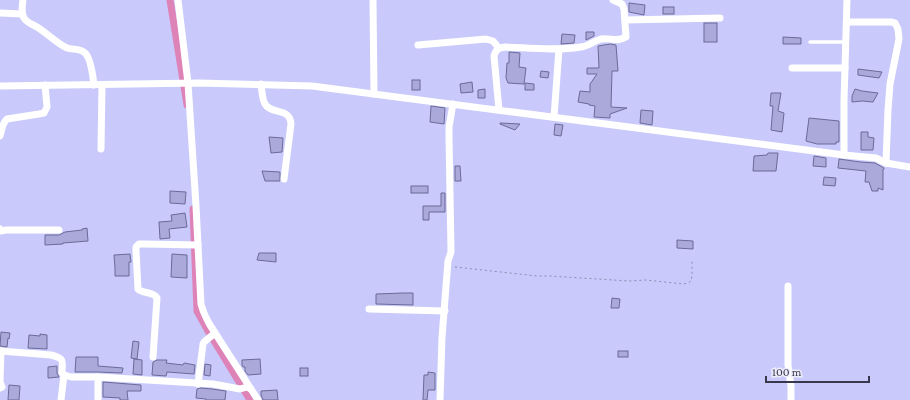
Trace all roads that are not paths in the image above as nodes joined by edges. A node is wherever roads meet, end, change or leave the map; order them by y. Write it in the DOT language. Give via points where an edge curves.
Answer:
graph roads {
  1 [pos="23,0"];
  2 [pos="178,0"];
  3 [pos="373,0"];
  4 [pos="613,0"];
  5 [pos="847,0"];
  6 [pos="0,13"];
  7 [pos="22,14"];
  8 [pos="720,18"];
  9 [pos="625,20"];
  10 [pos="847,22"];
  11 [pos="810,42"];
  12 [pos="846,42"];
  13 [pos="418,45"];
  14 [pos="499,48"];
  15 [pos="559,49"];
  16 [pos="792,68"];
  17 [pos="845,68"];
  18 [pos="185,83"];
  19 [pos="262,84"];
  20 [pos="45,85"];
  21 [pos="94,85"];
  22 [pos="102,85"];
  23 [pos="0,86"];
  24 [pos="374,94"];
  25 [pos="453,104"];
  26 [pos="499,110"];
  27 [pos="554,117"];
  28 [pos="0,136"];
  29 [pos="101,148"];
  30 [pos="844,155"];
  31 [pos="886,163"];
  32 [pos="910,167"];
  33 [pos="284,179"];
  34 [pos="59,230"];
  35 [pos="0,232"];
  36 [pos="195,245"];
  37 [pos="788,286"];
  38 [pos="370,309"];
  39 [pos="445,311"];
  40 [pos="212,335"];
  41 [pos="1,351"];
  42 [pos="153,357"];
  43 [pos="64,375"];
  44 [pos="98,377"];
  45 [pos="198,384"];
  46 [pos="0,388"];
  47 [pos="246,388"];
  48 [pos="62,400"];
  49 [pos="98,400"];
  50 [pos="258,400"];
  51 [pos="440,400"];
  52 [pos="791,400"];
  1 -- 7 [label="street"];
  2 -- 18 [label="street"];
  3 -- 24 [label="street"];
  4 -- 9 [label="street" via="622,4"];
  5 -- 10 [label="street"];
  6 -- 7 [label="street"];
  7 -- 21 [label="street" via="28,23 67,48 84,52 88,58"];
  8 -- 9 [label="street"];
  9 -- 15 [label="street" via="626,37 622,39 602,39 582,47"];
  10 -- 12 [label="street"];
  10 -- 31 [label="street" via="890,22 895,23 898,29 899,39 888,110"];
  11 -- 12 [label="lane"];
  12 -- 17 [label="street"];
  13 -- 14 [label="street" via="486,39 493,41"];
  14 -- 15 [label="street"];
  14 -- 26 [label="street" via="494,56"];
  15 -- 27 [label="street"];
  16 -- 17 [label="street"];
  17 -- 30 [label="street"];
  18 -- 19 [label="street"];
  18 -- 22 [label="street"];
  18 -- 36 [label="street"];
  19 -- 24 [label="street" via="312,86"];
  19 -- 33 [label="street" via="264,104 291,119"];
  20 -- 21 [label="street"];
  20 -- 23 [label="street"];
  20 -- 28 [label="street" via="47,107 44,113 7,119 4,121"];
  21 -- 22 [label="street"];
  22 -- 29 [label="street"];
  24 -- 25 [label="street"];
  25 -- 26 [label="street"];
  25 -- 39 [label="street" via="449,136 451,252 448,261"];
  26 -- 27 [label="street"];
  27 -- 30 [label="street"];
  30 -- 31 [label="street" via="876,158"];
  31 -- 32 [label="street"];
  34 -- 35 [label="street"];
  36 -- 40 [label="street" via="201,304"];
  36 -- 42 [label="street" via="139,244 136,247 138,289 157,298"];
  37 -- 52 [label="street"];
  38 -- 39 [label="street"];
  39 -- 51 [label="street"];
  40 -- 45 [label="street" via="202,346"];
  40 -- 47 [label="street"];
  41 -- 43 [label="street" via="57,357 63,363"];
  41 -- 46 [label="street"];
  43 -- 44 [label="street"];
  43 -- 48 [label="street"];
  44 -- 45 [label="street"];
  44 -- 49 [label="street"];
  45 -- 47 [label="street"];
  47 -- 50 [label="street"];
}
